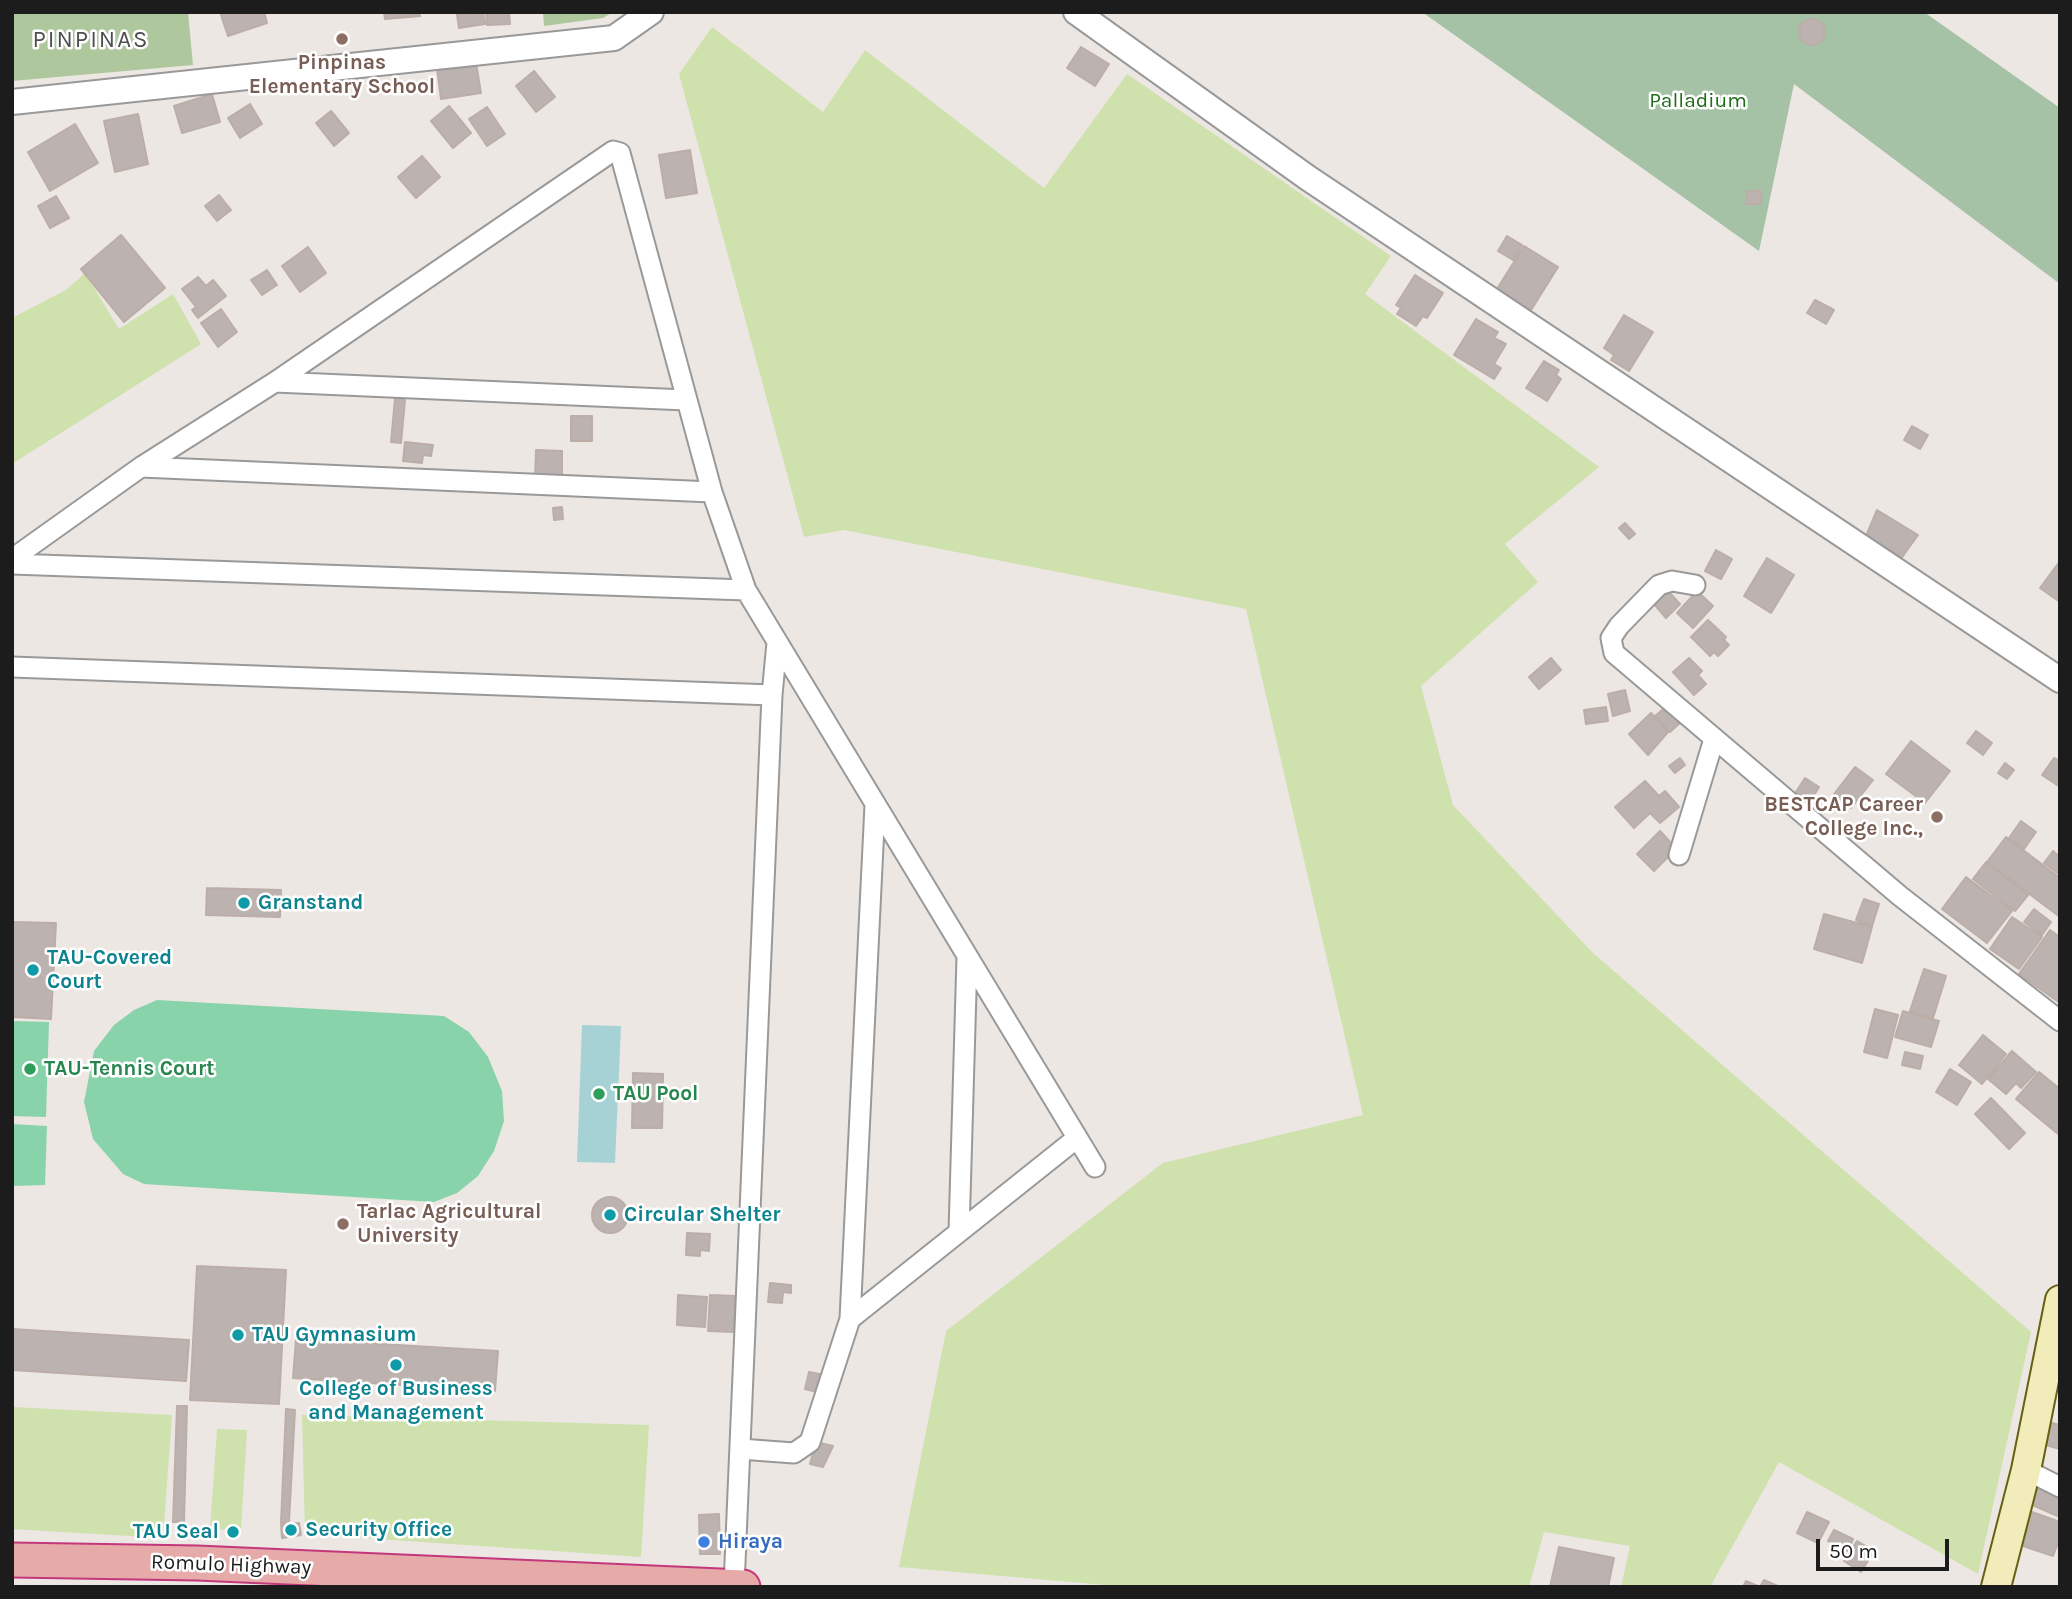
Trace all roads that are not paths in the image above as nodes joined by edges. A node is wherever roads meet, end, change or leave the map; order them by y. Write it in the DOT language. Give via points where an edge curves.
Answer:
graph roads {
  1 [pos="651,12"];
  2 [pos="1076,12"];
  3 [pos="12,102"];
  4 [pos="275,382"];
  5 [pos="686,400"];
  6 [pos="141,467"];
  7 [pos="712,492"];
  8 [pos="12,559"];
  9 [pos="12,564"];
  10 [pos="1695,585"];
  11 [pos="746,590"];
  12 [pos="777,643"];
  13 [pos="12,667"];
  14 [pos="2060,680"];
  15 [pos="772,695"];
  16 [pos="1714,740"];
  17 [pos="876,805"];
  18 [pos="1679,855"];
  19 [pos="967,956"];
  20 [pos="2060,1021"];
  21 [pos="1077,1138"];
  22 [pos="1096,1167"];
  23 [pos="959,1232"];
  24 [pos="2060,1300"];
  25 [pos="850,1319"];
  26 [pos="740,1448"];
  27 [pos="2026,1470"];
  28 [pos="2060,1487"];
  29 [pos="12,1560"];
  30 [pos="734,1586"];
  31 [pos="743,1587"];
  32 [pos="1996,1587"];
  1 -- 3 [label="street" via="614,38"];
  2 -- 14 [label="street" via="1308,178"];
  4 -- 5 [label="street"];
  4 -- 5 [label="street" via="617,151"];
  4 -- 6 [label="street"];
  5 -- 7 [label="street"];
  6 -- 7 [label="street"];
  6 -- 8 [label="street"];
  7 -- 11 [label="street"];
  9 -- 11 [label="street"];
  10 -- 16 [label="street" via="1672,581 1659,585 1611,638 1614,653"];
  11 -- 12 [label="street"];
  12 -- 15 [label="street"];
  12 -- 17 [label="street"];
  13 -- 15 [label="street"];
  15 -- 26 [label="street"];
  16 -- 18 [label="street"];
  16 -- 20 [label="street" via="1900,896"];
  17 -- 19 [label="street"];
  17 -- 25 [label="street"];
  19 -- 21 [label="street"];
  19 -- 23 [label="street"];
  21 -- 22 [label="street"];
  21 -- 23 [label="street"];
  23 -- 25 [label="street"];
  24 -- 27 [label="main road"];
  25 -- 26 [label="street" via="810,1441 794,1452"];
  26 -- 30 [label="street"];
  27 -- 28 [label="street"];
  27 -- 32 [label="main road"];
  29 -- 30 [label="highway, Romulo Highway" via="197,1563"];
  30 -- 31 [label="highway, Romulo Highway"];
}
